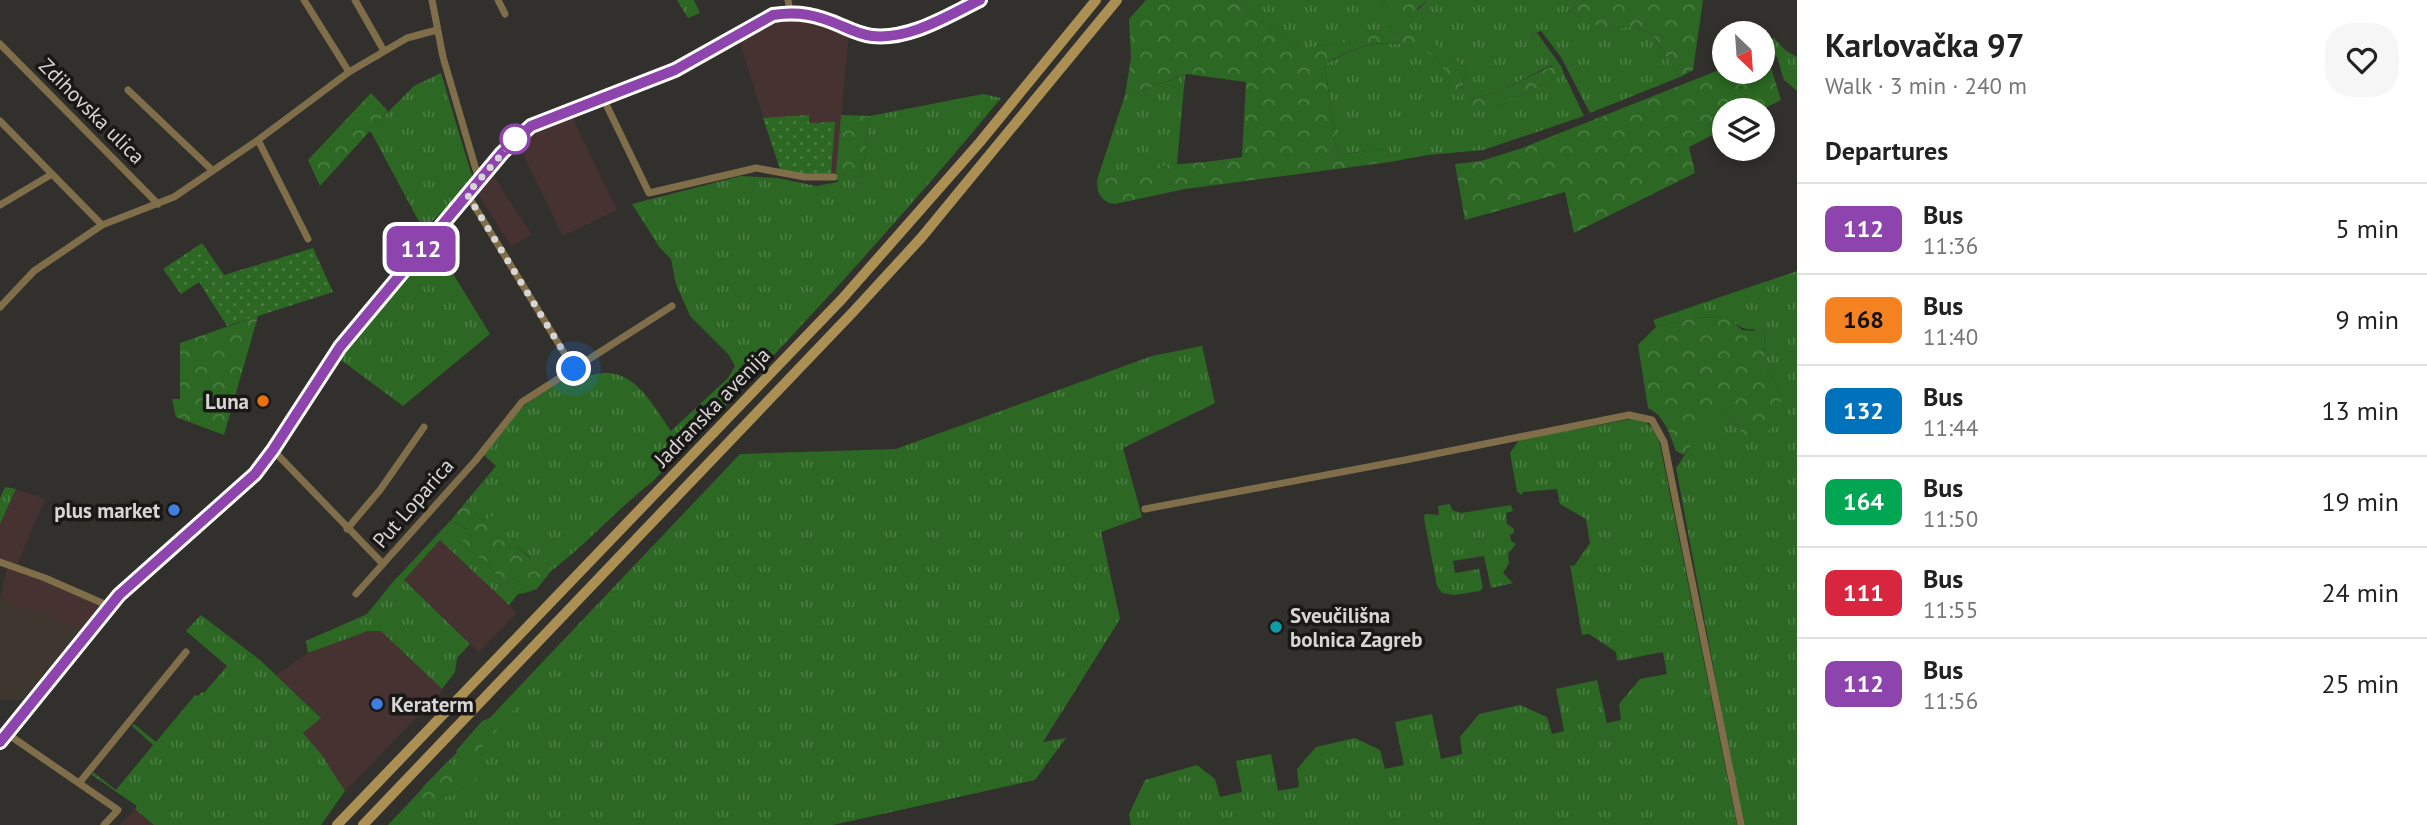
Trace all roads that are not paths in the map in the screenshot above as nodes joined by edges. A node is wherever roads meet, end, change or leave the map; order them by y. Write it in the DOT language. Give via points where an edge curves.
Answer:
graph roads {
  1 [pos="304,0"];
  2 [pos="355,0"];
  3 [pos="432,0"];
  4 [pos="498,0"];
  5 [pos="788,0"];
  6 [pos="981,0"];
  7 [pos="1096,0"];
  8 [pos="1117,0"];
  9 [pos="790,12"];
  10 [pos="505,14"];
  11 [pos="437,30"];
  12 [pos="0,44"];
  13 [pos="384,51"];
  14 [pos="349,72"];
  15 [pos="128,90"];
  16 [pos="603,98"];
  17 [pos="0,121"];
  18 [pos="258,140"];
  19 [pos="212,170"];
  20 [pos="52,174"];
  21 [pos="834,177"];
  22 [pos="479,180"];
  23 [pos="467,194"];
  24 [pos="158,204"];
  25 [pos="0,205"];
  26 [pos="102,225"];
  27 [pos="307,239"];
  28 [pos="672,306"];
  29 [pos="0,307"];
  30 [pos="574,369"];
  31 [pos="424,427"];
  32 [pos="273,450"];
  33 [pos="1145,509"];
  34 [pos="347,529"];
  35 [pos="0,562"];
  36 [pos="383,564"];
  37 [pos="356,594"];
  38 [pos="109,606"];
  39 [pos="186,652"];
  40 [pos="3,737"];
  41 [pos="80,782"];
  42 [pos="104,825"];
  43 [pos="337,825"];
  44 [pos="363,825"];
  45 [pos="1741,825"];
  1 -- 14 [label="street"];
  2 -- 13 [label="street"];
  3 -- 11 [label="street"];
  4 -- 10 [label="street"];
  5 -- 9 [label="street"];
  6 -- 9 [label="main road" via="922,27 889,36 871,36 817,16"];
  7 -- 43 [label="main road, Jadranska avenija" via="980,142 842,299"];
  8 -- 44 [label="main road, Jadranska avenija" via="913,247"];
  9 -- 16 [label="main road" via="773,15 675,70"];
  11 -- 13 [label="street" via="407,38"];
  11 -- 22 [label="street"];
  12 -- 24 [label="street, Zdihovska ulica"];
  13 -- 14 [label="street"];
  14 -- 18 [label="street"];
  15 -- 19 [label="street, Zdihovska ulica"];
  16 -- 21 [label="street" via="649,193 756,168"];
  16 -- 22 [label="main road" via="531,126"];
  17 -- 20 [label="street"];
  18 -- 19 [label="street"];
  18 -- 27 [label="street"];
  19 -- 24 [label="street"];
  20 -- 25 [label="street"];
  20 -- 26 [label="street"];
  22 -- 23 [label="main road"];
  23 -- 30 [label="street"];
  23 -- 32 [label="main road" via="340,347"];
  24 -- 26 [label="street"];
  26 -- 29 [label="street" via="34,271"];
  28 -- 30 [label="street, Put Loparica"];
  30 -- 36 [label="street, Put Loparica" via="522,402"];
  31 -- 34 [label="street, Put Loparica"];
  32 -- 34 [label="street, Put Loparica"];
  32 -- 38 [label="main road" via="234,495"];
  33 -- 45 [label="street" via="1629,415 1652,420 1664,442"];
  34 -- 36 [label="street, Put Loparica"];
  35 -- 38 [label="street"];
  36 -- 37 [label="street"];
  38 -- 40 [label="main road"];
  39 -- 41 [label="street"];
  40 -- 41 [label="street"];
  41 -- 42 [label="street" via="118,810"];
}
